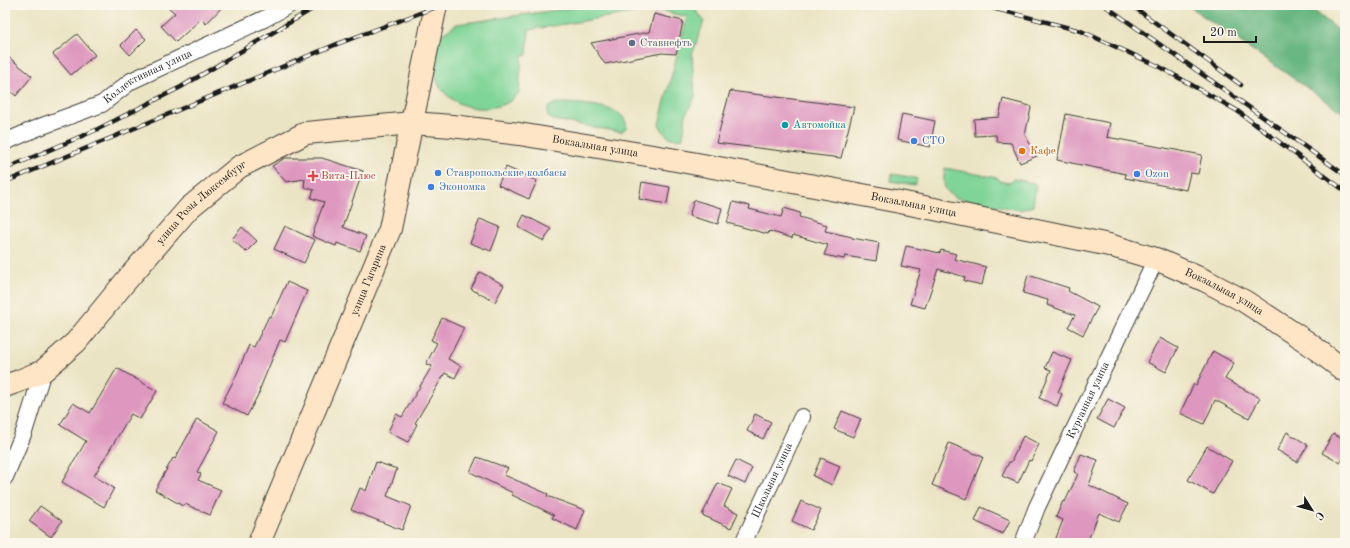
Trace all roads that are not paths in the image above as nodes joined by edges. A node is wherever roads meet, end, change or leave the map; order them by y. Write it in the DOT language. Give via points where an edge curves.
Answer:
graph roads {
  1 [pos="289,5"];
  2 [pos="436,5"];
  3 [pos="412,123"];
  4 [pos="452,126"];
  5 [pos="5,142"];
  6 [pos="1156,259"];
  7 [pos="43,371"];
  8 [pos="1345,371"];
  9 [pos="5,386"];
  10 [pos="802,417"];
  11 [pos="5,477"];
  12 [pos="259,543"];
  13 [pos="743,543"];
  14 [pos="1023,543"];
  1 -- 5 [label="street, Коллективная улица" via="130,81 102,104"];
  2 -- 3 [label="main road, улица Гагарина"];
  3 -- 4 [label="main road, улица Розы Люксембург"];
  3 -- 7 [label="main road, улица Розы Люксембург" via="306,133 239,167 189,208 76,342"];
  3 -- 12 [label="main road, улица Гагарина" via="390,229"];
  4 -- 6 [label="main road, Вокзальная улица" via="519,134 665,158 900,202 1109,245"];
  6 -- 8 [label="main road, Вокзальная улица" via="1244,301 1308,342"];
  6 -- 14 [label="street, Курганная улица" via="1037,507"];
  7 -- 9 [label="main road, улица Розы Люксембург"];
  7 -- 11 [label="street" via="24,432"];
  10 -- 13 [label="street, Школьная улица"];
}
